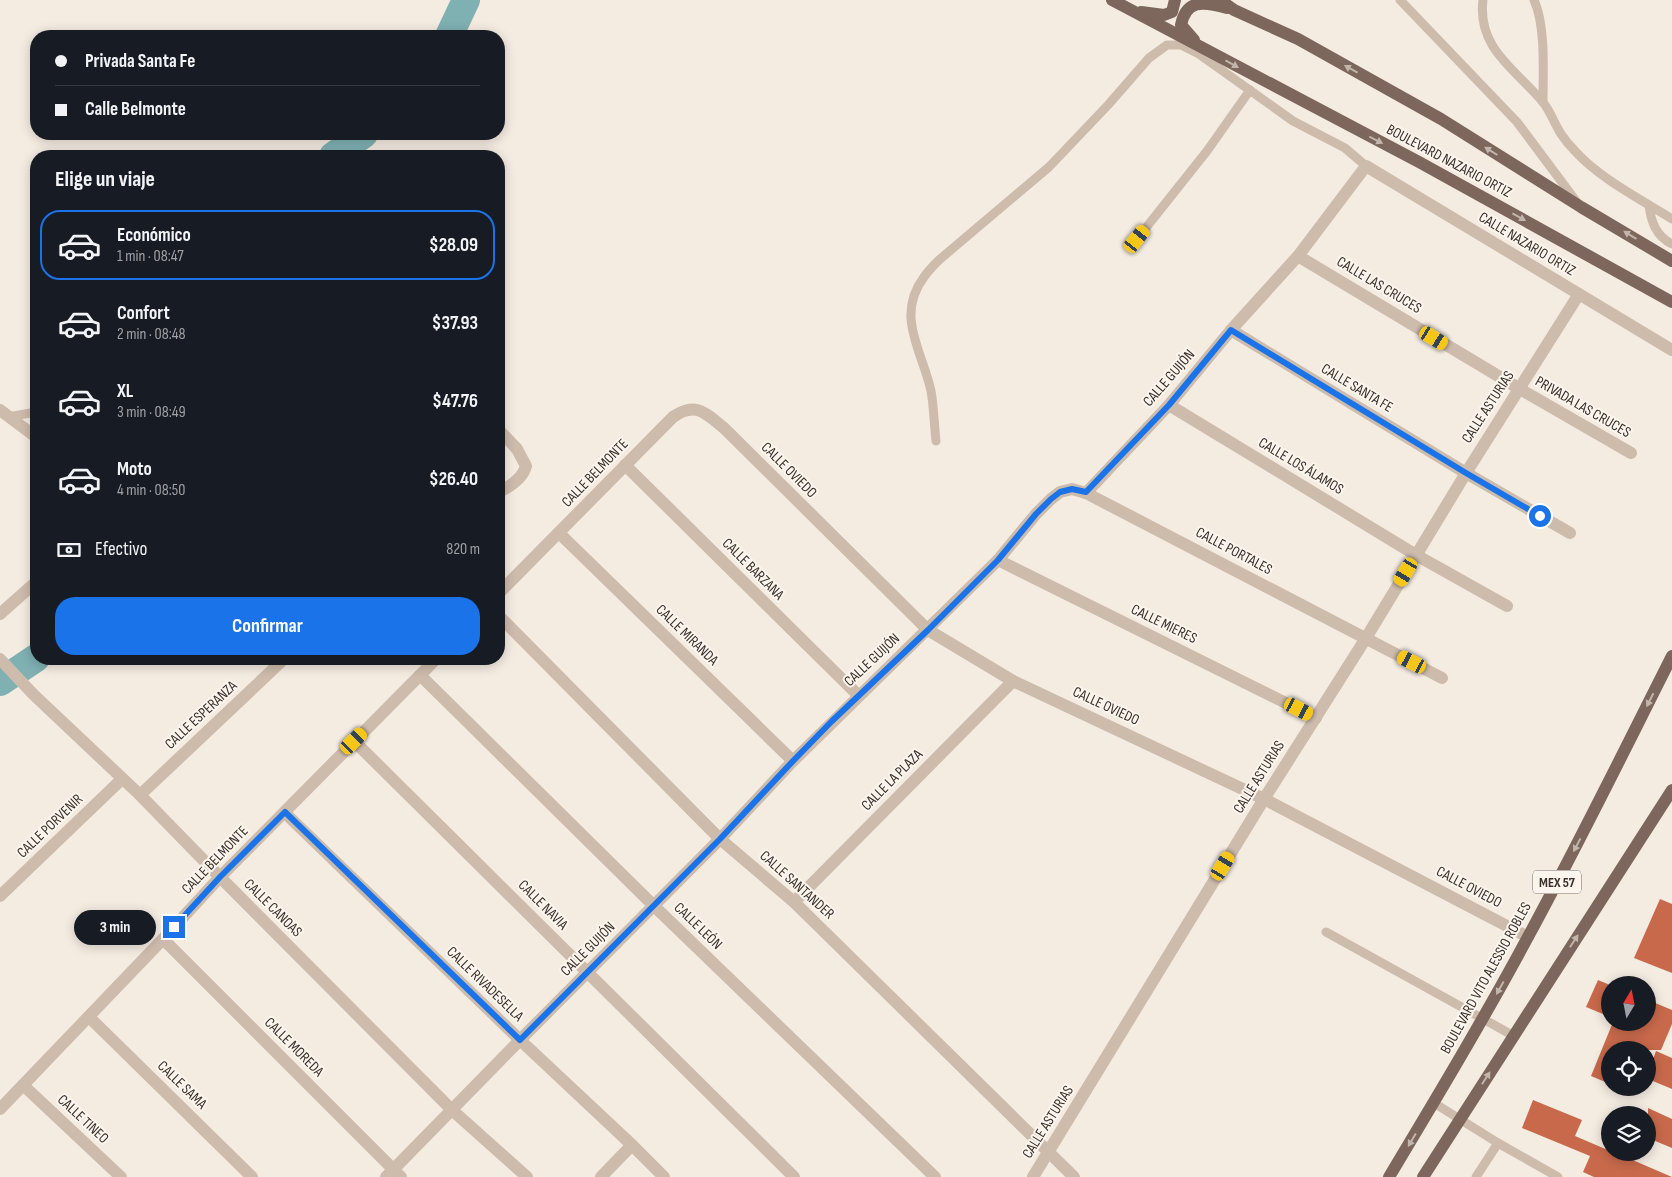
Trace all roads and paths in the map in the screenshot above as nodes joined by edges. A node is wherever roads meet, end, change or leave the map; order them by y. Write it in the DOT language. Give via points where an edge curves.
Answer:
graph roads {
  1 [pos="1175,0"];
  2 [pos="1220,0"];
  3 [pos="1400,0"];
  4 [pos="1483,0"];
  5 [pos="1534,0"];
  6 [pos="1117,3"];
  7 [pos="1234,10"];
  8 [pos="1210,51"];
  9 [pos="1250,90"];
  10 [pos="1543,102"];
  11 [pos="1366,166"];
  12 [pos="1650,205"];
  13 [pos="1581,207"];
  14 [pos="1672,218"];
  15 [pos="1137,239"];
  16 [pos="1672,244"];
  17 [pos="1298,256"];
  18 [pos="1672,261"];
  19 [pos="1652,292"];
  20 [pos="1579,294"];
  21 [pos="1672,302"];
  22 [pos="1672,309"];
  23 [pos="1231,330"];
  24 [pos="1672,350"];
  25 [pos="1520,389"];
  26 [pos="1169,405"];
  27 [pos="30,413"];
  28 [pos="3,416"];
  29 [pos="724,428"];
  30 [pos="30,433"];
  31 [pos="505,437"];
  32 [pos="936,440"];
  33 [pos="1631,453"];
  34 [pos="625,465"];
  35 [pos="1466,473"];
  36 [pos="505,489"];
  37 [pos="1086,492"];
  38 [pos="558,533"];
  39 [pos="1570,533"];
  40 [pos="1416,555"];
  41 [pos="998,560"];
  42 [pos="30,587"];
  43 [pos="505,587"];
  44 [pos="1507,606"];
  45 [pos="0,614"];
  46 [pos="505,622"];
  47 [pos="928,630"];
  48 [pos="1366,638"];
  49 [pos="1672,656"];
  50 [pos="0,659"];
  51 [pos="278,665"];
  52 [pos="430,665"];
  53 [pos="420,675"];
  54 [pos="1442,678"];
  55 [pos="1012,681"];
  56 [pos="858,695"];
  57 [pos="1316,718"];
  58 [pos="354,741"];
  59 [pos="793,761"];
  60 [pos="122,779"];
  61 [pos="1672,790"];
  62 [pos="140,795"];
  63 [pos="1264,799"];
  64 [pos="285,812"];
  65 [pos="720,839"];
  66 [pos="220,877"];
  67 [pos="0,896"];
  68 [pos="794,902"];
  69 [pos="654,906"];
  70 [pos="1326,932"];
  71 [pos="1528,937"];
  72 [pos="163,939"];
  73 [pos="588,973"];
  74 [pos="88,1017"];
  75 [pos="1483,1018"];
  76 [pos="1514,1036"];
  77 [pos="520,1040"];
  78 [pos="23,1086"];
  79 [pos="1434,1103"];
  80 [pos="0,1109"];
  81 [pos="452,1110"];
  82 [pos="1460,1119"];
  83 [pos="1498,1143"];
  84 [pos="632,1145"];
  85 [pos="1048,1153"];
  86 [pos="394,1175"];
  87 [pos="121,1177"];
  88 [pos="252,1177"];
  89 [pos="527,1177"];
  90 [pos="601,1177"];
  91 [pos="664,1177"];
  92 [pos="794,1177"];
  93 [pos="935,1177"];
  94 [pos="1033,1177"];
  95 [pos="1074,1177"];
  96 [pos="1389,1177"];
  97 [pos="1423,1177"];
  98 [pos="1476,1177"];
  99 [pos="1558,1177"];
  1 -- 6 [label="main road, BOULEVARD NAZARIO ORTIZ" via="1172,12 1164,15 1147,14"];
  2 -- 7 [label="main road, BOULEVARD NAZARIO ORTIZ"];
  3 -- 13 [label="lane" via="1516,122"];
  4 -- 10 [label="lane" via="1482,20 1489,39 1515,76"];
  5 -- 10 [label="lane" via="1541,33"];
  6 -- 8 [label="main road, BOULEVARD NAZARIO ORTIZ"];
  7 -- 8 [label="main road, BOULEVARD NAZARIO ORTIZ" via="1198,2 1183,11 1181,26"];
  13 -- 7 [label="main road, BOULEVARD NAZARIO ORTIZ, one-way" via="1440,119 1298,39"];
  8 -- 19 [label="main road, BOULEVARD NAZARIO ORTIZ, one-way"];
  9 -- 11 [label="lane" via="1293,121 1345,148"];
  9 -- 15 [label="lane" via="1207,151"];
  9 -- 32 [label="lane" via="1199,54 1181,45 1167,44 1149,58 1050,167 924,277 913,296 910,315 931,392"];
  10 -- 12 [label="lane" via="1576,153"];
  11 -- 17 [label="street, CALLE GUIJÓN"];
  11 -- 20 [label="street, CALLE NAZARIO ORTIZ"];
  12 -- 14 [label="lane"];
  12 -- 16 [label="lane" via="1653,224 1665,241"];
  18 -- 13 [label="main road, BOULEVARD NAZARIO ORTIZ, one-way"];
  17 -- 23 [label="street, CALLE GUIJÓN"];
  17 -- 25 [label="street, CALLE LAS CRUCES"];
  19 -- 21 [label="main road, BOULEVARD NAZARIO ORTIZ"];
  19 -- 22 [label="main road"];
  20 -- 24 [label="street, CALLE NAZARIO ORTIZ"];
  20 -- 25 [label="street, CALLE ASTURIAS"];
  23 -- 26 [label="street, CALLE GUIJÓN"];
  23 -- 35 [label="street, CALLE SANTA FE"];
  25 -- 33 [label="street, PRIVADA LAS CRUCES"];
  25 -- 35 [label="street, CALLE ASTURIAS"];
  26 -- 37 [label="street, CALLE GUIJÓN"];
  26 -- 40 [label="street, CALLE LOS ÁLAMOS"];
  27 -- 28 [label="lane"];
  28 -- 30 [label="street"];
  29 -- 34 [label="street, CALLE BELMONTE" via="704,412 687,409 673,417"];
  29 -- 47 [label="street, CALLE OVIEDO"];
  31 -- 36 [label="street" via="526,466"];
  34 -- 38 [label="street, CALLE BELMONTE"];
  34 -- 56 [label="street, CALLE BARZANA"];
  35 -- 39 [label="street, CALLE SANTA FE"];
  35 -- 40 [label="street, CALLE ASTURIAS"];
  37 -- 41 [label="street, CALLE GUIJÓN" via="1072,489 1060,492 1036,514"];
  37 -- 48 [label="street, CALLE PORTALES"];
  38 -- 43 [label="street, CALLE BELMONTE"];
  38 -- 59 [label="street, CALLE MIRANDA"];
  40 -- 44 [label="street, CALLE LOS ÁLAMOS"];
  40 -- 48 [label="street, CALLE ASTURIAS"];
  41 -- 47 [label="street, CALLE GUIJÓN"];
  41 -- 57 [label="street, CALLE MIERES"];
  42 -- 45 [label="street"];
  46 -- 65 [label="street, CALLE SANTANDER"];
  47 -- 55 [label="street, CALLE OVIEDO"];
  47 -- 56 [label="street, CALLE GUIJÓN"];
  48 -- 54 [label="street, CALLE PORTALES"];
  48 -- 57 [label="street, CALLE ASTURIAS"];
  49 -- 71 [label="main road, BOULEVARD VITO ALESSIO ROBLES / MEX 57, one-way"];
  50 -- 60 [label="street, CALLE CANOAS"];
  51 -- 62 [label="street, CALLE ESPERANZA"];
  52 -- 53 [label="street, CALLE BELMONTE"];
  53 -- 58 [label="street, CALLE BELMONTE"];
  53 -- 69 [label="street, CALLE LEÓN"];
  55 -- 63 [label="street, CALLE OVIEDO"];
  55 -- 68 [label="street, CALLE LA PLAZA"];
  56 -- 59 [label="street, CALLE GUIJÓN"];
  57 -- 63 [label="street, CALLE ASTURIAS"];
  58 -- 64 [label="street, CALLE BELMONTE"];
  58 -- 73 [label="street, CALLE NAVIA"];
  59 -- 65 [label="street, CALLE GUIJÓN"];
  60 -- 62 [label="street, CALLE CANOAS"];
  60 -- 67 [label="street, CALLE PORVENIR"];
  76 -- 61 [label="main road, MEX 57, one-way"];
  62 -- 66 [label="street, CALLE CANOAS"];
  63 -- 71 [label="street, CALLE OVIEDO"];
  63 -- 85 [label="street, CALLE ASTURIAS"];
  64 -- 66 [label="street, CALLE BELMONTE"];
  64 -- 77 [label="street, CALLE RIVADESELLA"];
  65 -- 68 [label="street, CALLE SANTANDER"];
  65 -- 69 [label="street, CALLE GUIJÓN"];
  66 -- 72 [label="street, CALLE BELMONTE"];
  66 -- 81 [label="street, CALLE CANOAS"];
  68 -- 85 [label="street, CALLE SANTANDER"];
  69 -- 73 [label="street, CALLE GUIJÓN"];
  69 -- 93 [label="street, CALLE LEÓN"];
  70 -- 75 [label="lane"];
  71 -- 75 [label="main road, BOULEVARD VITO ALESSIO ROBLES / MEX 57, one-way"];
  72 -- 74 [label="street, CALLE BELMONTE"];
  72 -- 86 [label="street, CALLE MOREDA"];
  73 -- 77 [label="street, CALLE GUIJÓN"];
  73 -- 92 [label="street, CALLE NAVIA"];
  74 -- 78 [label="street, CALLE BELMONTE"];
  74 -- 88 [label="street, CALLE SAMA"];
  75 -- 76 [label="lane"];
  75 -- 79 [label="main road, BOULEVARD VITO ALESSIO ROBLES / MEX 57"];
  82 -- 76 [label="main road, MEX 57, one-way"];
  77 -- 81 [label="street, CALLE GUIJÓN"];
  77 -- 84 [label="street, CALLE RIVADESELLA"];
  78 -- 80 [label="street, CALLE BELMONTE"];
  78 -- 87 [label="street, CALLE TINEO"];
  79 -- 82 [label="lane"];
  79 -- 96 [label="main road, BOULEVARD VITO ALESSIO ROBLES / MEX 57, one-way"];
  81 -- 86 [label="street, CALLE GUIJÓN"];
  81 -- 89 [label="street, CALLE CANOAS"];
  82 -- 83 [label="lane"];
  82 -- 97 [label="main road, MEX 57"];
  83 -- 98 [label="lane"];
  83 -- 99 [label="lane"];
  84 -- 90 [label="street"];
  84 -- 91 [label="street, CALLE RIVADESELLA"];
  85 -- 94 [label="street, CALLE ASTURIAS"];
  85 -- 95 [label="street, CALLE SANTANDER"];
}
